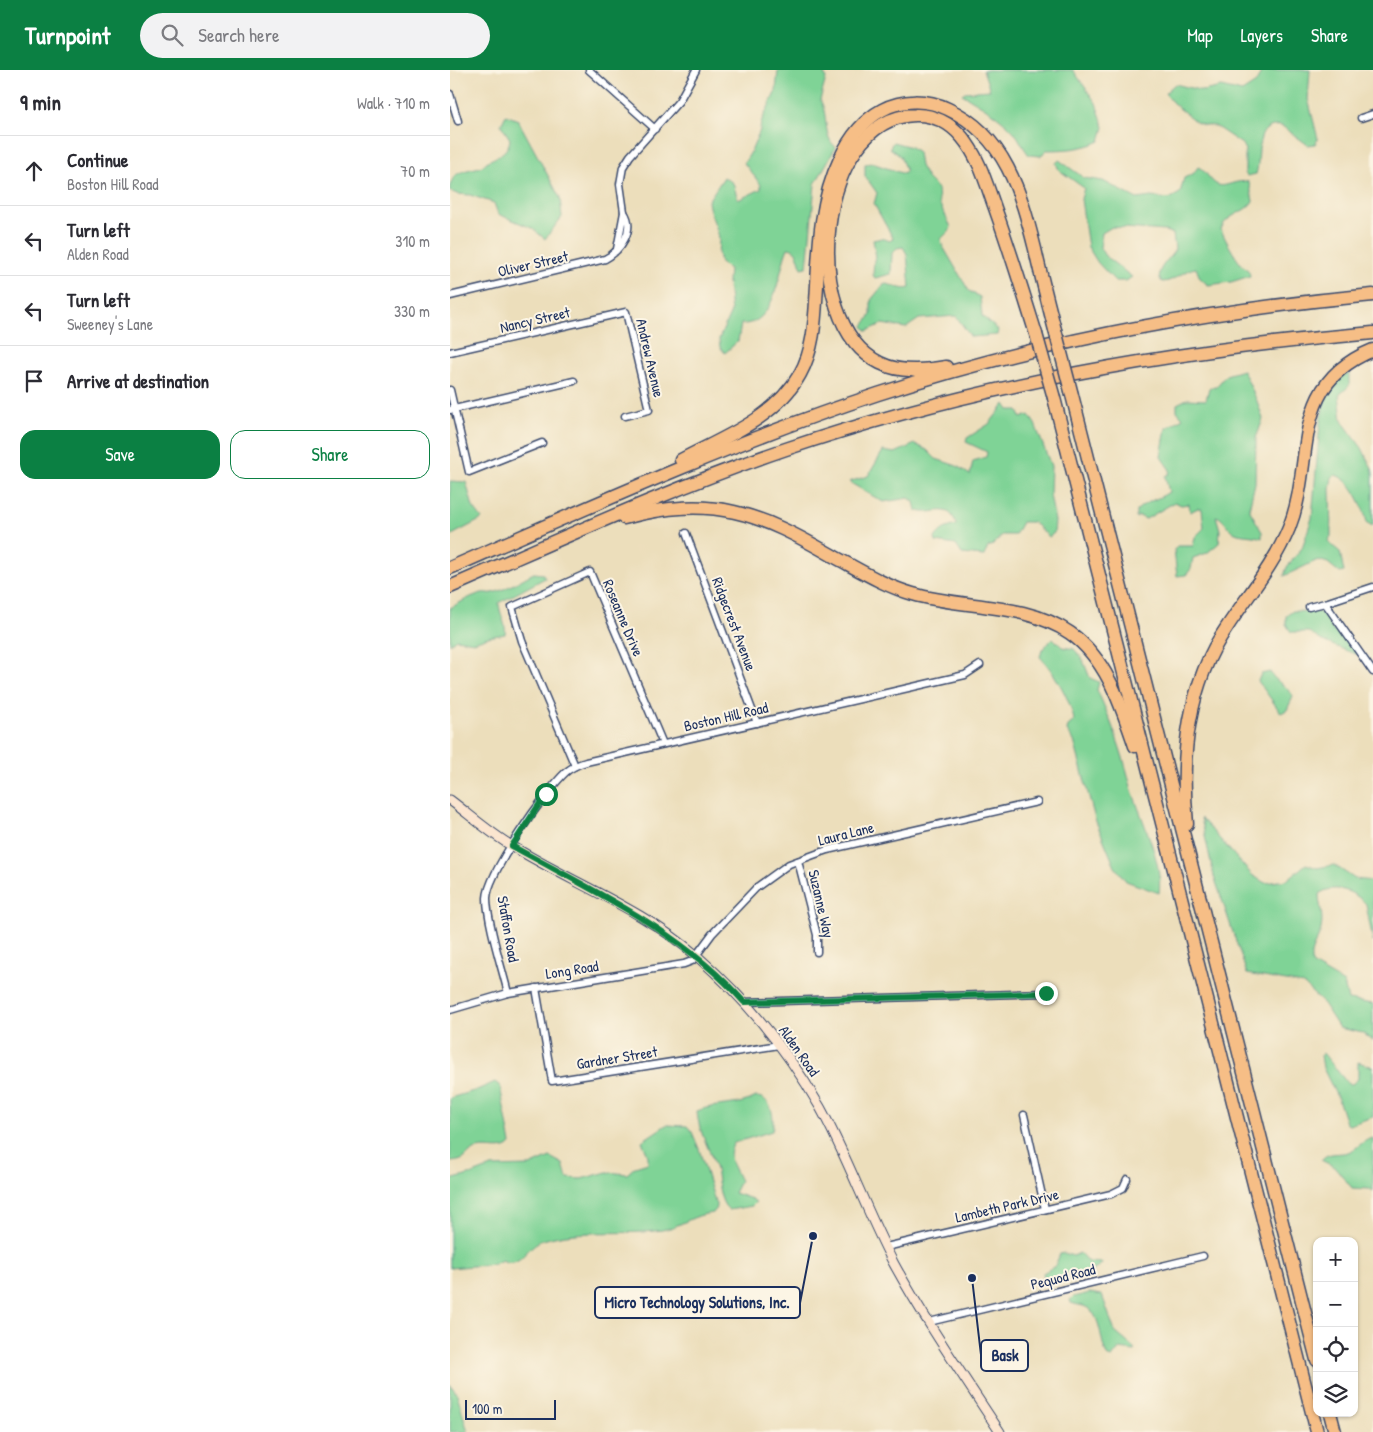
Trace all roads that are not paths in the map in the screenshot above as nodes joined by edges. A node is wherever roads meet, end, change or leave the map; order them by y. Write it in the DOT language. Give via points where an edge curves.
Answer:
graph roads {
  1 [pos="589,70"];
  2 [pos="696,70"];
  3 [pos="450,94"];
  4 [pos="1373,114"];
  5 [pos="1361,118"];
  6 [pos="458,121"];
  7 [pos="655,128"];
  8 [pos="1373,295"];
  9 [pos="450,296"];
  10 [pos="626,312"];
  11 [pos="1373,333"];
  12 [pos="1373,350"];
  13 [pos="450,352"];
  14 [pos="1023,353"];
  15 [pos="574,381"];
  16 [pos="450,390"];
  17 [pos="452,409"];
  18 [pos="625,416"];
  19 [pos="542,443"];
  20 [pos="625,492"];
  21 [pos="580,530"];
  22 [pos="686,533"];
  23 [pos="450,568"];
  24 [pos="1373,586"];
  25 [pos="450,587"];
  26 [pos="1325,603"];
  27 [pos="1309,606"];
  28 [pos="980,664"];
  29 [pos="1373,672"];
  30 [pos="757,723"];
  31 [pos="664,744"];
  32 [pos="575,766"];
  33 [pos="450,800"];
  34 [pos="1037,802"];
  35 [pos="1159,812"];
  36 [pos="512,846"];
  37 [pos="798,861"];
  38 [pos="1191,866"];
  39 [pos="817,952"];
  40 [pos="697,956"];
  41 [pos="536,988"];
  42 [pos="508,993"];
  43 [pos="1046,993"];
  44 [pos="744,1002"];
  45 [pos="450,1010"];
  46 [pos="779,1045"];
  47 [pos="1024,1114"];
  48 [pos="1127,1179"];
  49 [pos="1045,1209"];
  50 [pos="886,1247"];
  51 [pos="1203,1256"];
  52 [pos="929,1322"];
  53 [pos="1313,1344"];
  54 [pos="1331,1417"];
  55 [pos="1000,1432"];
  56 [pos="1317,1432"];
  57 [pos="1335,1432"];
  1 -- 7 [label="street"];
  2 -- 7 [label="street, Oliver Street" via="679,101"];
  3 -- 6 [label="street"];
  4 -- 5 [label="street"];
  7 -- 9 [label="street, Oliver Street" via="623,167 620,184 627,232 622,246 597,262"];
  8 -- 14 [label="highway" via="1182,320"];
  10 -- 13 [label="street, Nancy Street"];
  10 -- 18 [label="street, Andrew Avenue" via="650,410"];
  11 -- 21 [label="highway" via="1166,356 1054,376 958,398 783,450"];
  12 -- 38 [label="highway" via="1339,372 1327,384 1315,405 1307,432 1299,496 1289,527 1270,566 1218,640 1202,676 1190,721 1185,769"];
  14 -- 20 [label="highway" via="826,412"];
  14 -- 35 [label="highway, bridge" via="940,368 907,370 874,360 851,338 836,307 830,281 830,222 846,166 860,145 875,131 897,118 920,115 942,121 965,141 984,177 1011,251 1054,398"];
  15 -- 17 [label="street"];
  16 -- 17 [label="street"];
  17 -- 19 [label="street" via="469,472"];
  20 -- 23 [label="highway"];
  20 -- 38 [label="highway, bridge" via="760,418 794,384 812,341 820,226 830,183 858,130 872,116 910,102 942,106 974,126 995,147 1022,198"];
  21 -- 25 [label="highway"];
  21 -- 35 [label="highway" via="665,510 708,508 738,512 782,527 902,591 1023,614 1054,624 1086,647 1104,670"];
  22 -- 30 [label="street, Ridgecrest Avenue"];
  24 -- 26 [label="street"];
  26 -- 27 [label="street"];
  26 -- 29 [label="street"];
  28 -- 30 [label="street, Boston Hill Road" via="965,676"];
  30 -- 31 [label="street, Boston Hill Road"];
  31 -- 32 [label="street, Boston Hill Road"];
  31 -- 32 [label="street, Roseanne Drive" via="590,572 512,608 522,641"];
  32 -- 36 [label="street, Boston Hill Road" via="546,794"];
  33 -- 36 [label="main road, Alden Road"];
  34 -- 37 [label="street, Laura Lane" via="827,850"];
  35 -- 56 [label="highway"];
  36 -- 40 [label="main road, Alden Road" via="640,916"];
  36 -- 42 [label="street, Staffon Road" via="487,896"];
  37 -- 39 [label="street, Suzanne Way" via="817,935"];
  37 -- 40 [label="street, Laura Lane" via="772,874 757,887 712,934"];
  38 -- 53 [label="highway"];
  40 -- 41 [label="street, Long Road" via="684,964"];
  40 -- 44 [label="main road, Alden Road"];
  41 -- 42 [label="street, Long Road"];
  41 -- 46 [label="street, Gardner Street" via="552,1081"];
  42 -- 45 [label="street, Long Road"];
  43 -- 44 [label="street"];
  44 -- 46 [label="main road, Alden Road"];
  46 -- 50 [label="main road, Alden Road" via="820,1108"];
  47 -- 49 [label="street"];
  48 -- 49 [label="street, Lambeth Park Drive" via="1123,1188 1115,1192"];
  49 -- 50 [label="street, Lambeth Park Drive"];
  50 -- 52 [label="main road, Alden Road"];
  51 -- 52 [label="street, Pequod Road"];
  52 -- 55 [label="main road, Alden Road"];
  54 -- 57 [label="highway"];
}
